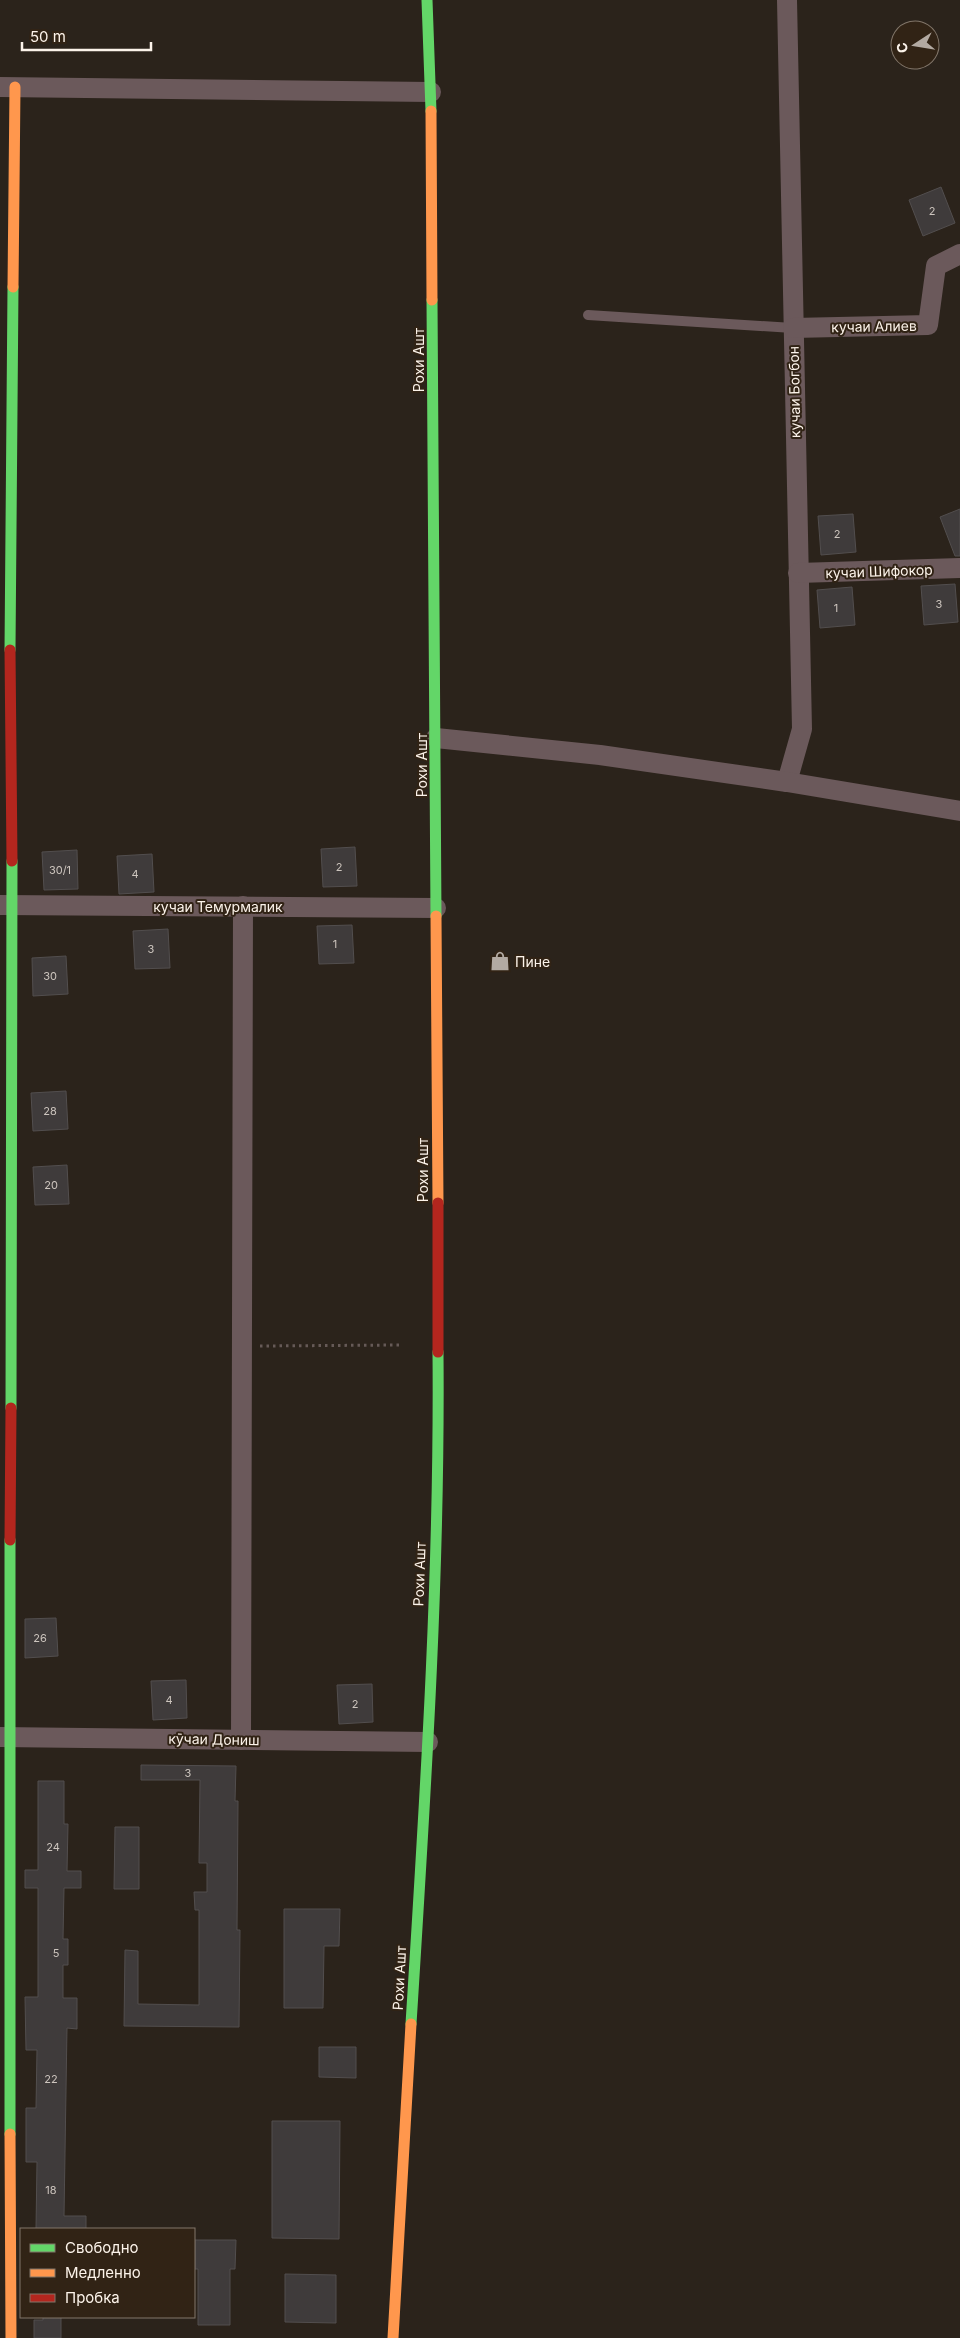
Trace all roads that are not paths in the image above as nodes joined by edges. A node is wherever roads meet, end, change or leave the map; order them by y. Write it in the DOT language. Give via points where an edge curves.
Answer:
graph roads {
  1 [pos="427,0"];
  2 [pos="787,0"];
  3 [pos="7,87"];
  4 [pos="431,92"];
  5 [pos="960,254"];
  6 [pos="588,314"];
  7 [pos="793,328"];
  8 [pos="960,568"];
  9 [pos="798,573"];
  10 [pos="436,738"];
  11 [pos="787,782"];
  12 [pos="960,812"];
  13 [pos="7,905"];
  14 [pos="243,906"];
  15 [pos="436,908"];
  16 [pos="5,1737"];
  17 [pos="241,1740"];
  18 [pos="428,1742"];
  19 [pos="5,1884"];
  20 [pos="4,2136"];
  21 [pos="11,2338"];
  22 [pos="393,2338"];
  1 -- 4 [label="main road, Рохи Ашт"];
  2 -- 7 [label="street, кучаи Богбон"];
  3 -- 4 [label="street"];
  3 -- 13 [label="main road" via="10,666"];
  4 -- 10 [label="main road, Рохи Ашт"];
  5 -- 7 [label="street, кучаи Алиев" via="936,266 928,325"];
  6 -- 7 [label="lane"];
  7 -- 9 [label="street, кучаи Богбон"];
  8 -- 9 [label="street, кучаи Шифокор"];
  9 -- 11 [label="street, кучаи Богбон" via="802,729"];
  10 -- 11 [label="street" via="600,756"];
  10 -- 15 [label="main road, Рохи Ашт"];
  11 -- 12 [label="street"];
  13 -- 14 [label="street, кучаи Темурмалик"];
  13 -- 16 [label="main road"];
  14 -- 15 [label="street, кучаи Темурмалик"];
  14 -- 17 [label="street"];
  15 -- 18 [label="main road, Рохи Ашт" via="439,1448"];
  16 -- 17 [label="street, кӯчаи Дониш"];
  16 -- 19 [label="main road"];
  17 -- 18 [label="street, кӯчаи Дониш"];
  18 -- 22 [label="main road, Рохи Ашт"];
  19 -- 20 [label="main road"];
  20 -- 21 [label="main road"];
}
